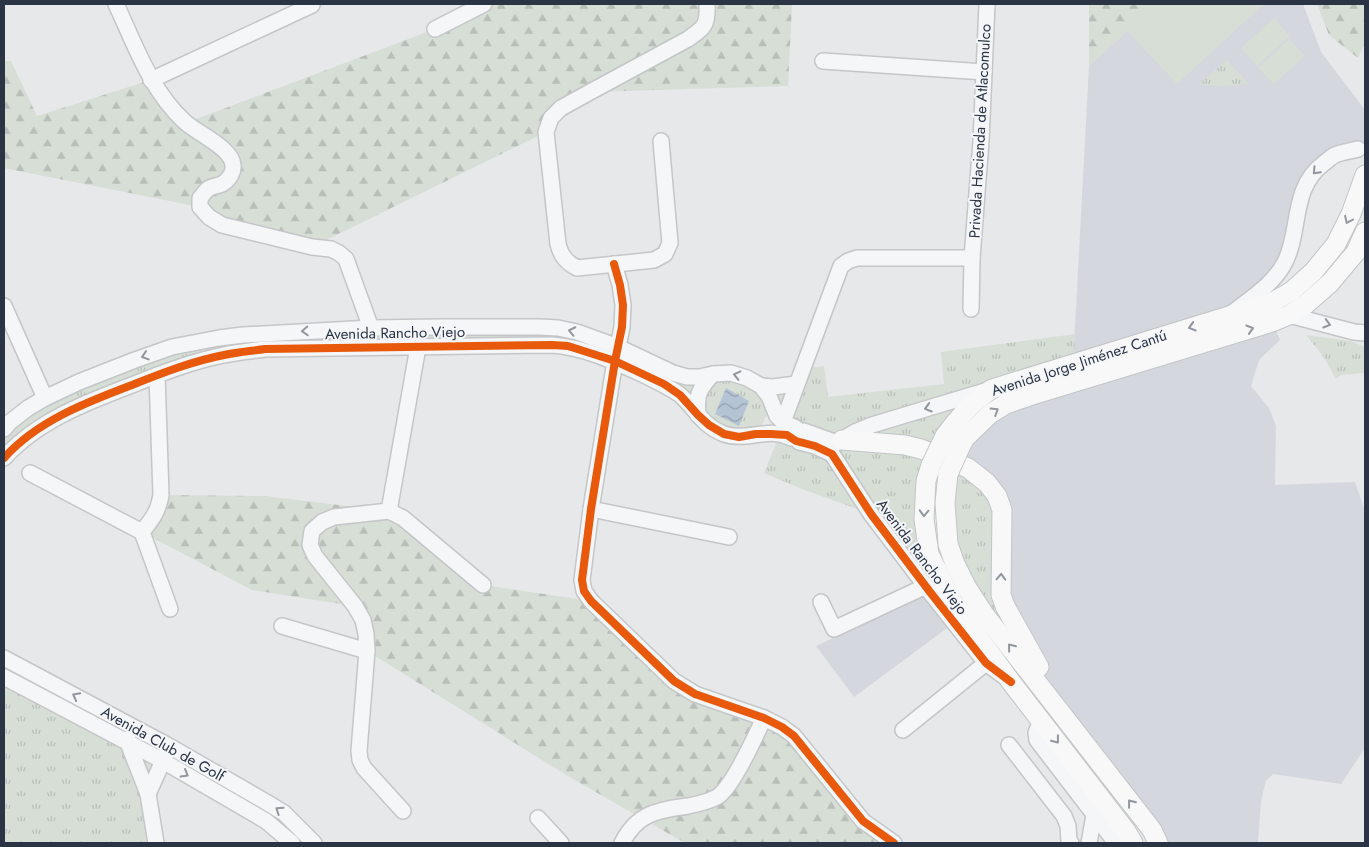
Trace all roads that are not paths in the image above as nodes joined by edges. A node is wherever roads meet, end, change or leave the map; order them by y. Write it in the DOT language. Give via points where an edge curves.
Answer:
graph roads {
  1 [pos="116,4"];
  2 [pos="484,4"];
  3 [pos="707,4"];
  4 [pos="987,4"];
  5 [pos="312,5"];
  6 [pos="435,29"];
  7 [pos="823,61"];
  8 [pos="984,72"];
  9 [pos="151,80"];
  10 [pos="661,141"];
  11 [pos="1358,149"];
  12 [pos="1365,175"];
  13 [pos="1365,232"];
  14 [pos="1360,256"];
  15 [pos="972,258"];
  16 [pos="614,264"];
  17 [pos="4,306"];
  18 [pos="971,309"];
  19 [pos="1289,315"];
  20 [pos="1228,316"];
  21 [pos="438,327"];
  22 [pos="371,328"];
  23 [pos="340,329"];
  24 [pos="1365,332"];
  25 [pos="418,347"];
  26 [pos="440,347"];
  27 [pos="342,348"];
  28 [pos="616,354"];
  29 [pos="713,374"];
  30 [pos="157,375"];
  31 [pos="796,384"];
  32 [pos="761,386"];
  33 [pos="992,389"];
  34 [pos="46,398"];
  35 [pos="772,406"];
  36 [pos="28,408"];
  37 [pos="698,415"];
  38 [pos="42,426"];
  39 [pos="4,429"];
  40 [pos="795,432"];
  41 [pos="756,434"];
  42 [pos="953,440"];
  43 [pos="837,446"];
  44 [pos="4,458"];
  45 [pos="30,473"];
  46 [pos="591,509"];
  47 [pos="389,511"];
  48 [pos="142,532"];
  49 [pos="729,537"];
  50 [pos="483,585"];
  51 [pos="926,586"];
  52 [pos="822,602"];
  53 [pos="170,609"];
  54 [pos="282,626"];
  55 [pos="367,651"];
  56 [pos="4,658"];
  57 [pos="986,664"];
  58 [pos="4,677"];
  59 [pos="1012,682"];
  60 [pos="764,718"];
  61 [pos="1040,720"];
  62 [pos="129,724"];
  63 [pos="1075,729"];
  64 [pos="903,730"];
  65 [pos="128,743"];
  66 [pos="1009,745"];
  67 [pos="169,746"];
  68 [pos="163,761"];
  69 [pos="148,794"];
  70 [pos="403,811"];
  71 [pos="1094,815"];
  72 [pos="538,818"];
  73 [pos="1104,836"];
  74 [pos="156,843"];
  75 [pos="292,843"];
  76 [pos="314,843"];
  77 [pos="561,843"];
  78 [pos="622,843"];
  79 [pos="894,843"];
  80 [pos="1071,843"];
  81 [pos="1089,843"];
  82 [pos="1116,843"];
  83 [pos="1133,843"];
  84 [pos="1158,843"];
  1 -- 9 [label="street"];
  2 -- 6 [label="street"];
  3 -- 16 [label="street" via="708,20 700,31 561,108 551,118 546,132 561,254 577,268"];
  4 -- 8 [label="street, Privada Hacienda de Atlacomulco"];
  5 -- 9 [label="street"];
  7 -- 8 [label="street, Privada Hacienda de Atlacomulco"];
  8 -- 15 [label="street, Privada Hacienda de Atlacomulco"];
  9 -- 22 [label="street" via="167,104 186,123 220,146 233,163 232,174 223,184 209,188 200,198 200,206 209,217 222,225 339,253 346,259"];
  10 -- 16 [label="street" via="670,243 665,254 654,260"];
  11 -- 20 [label="street, one-way" via="1335,155 1317,168 1299,200 1285,263 1272,281"];
  12 -- 20 [label="main road, Avenida Jorge Jiménez Cantú, one-way" via="1336,244 1314,271 1271,303"];
  13 -- 14 [label="main road, Avenida Jorge Jiménez Cantú"];
  14 -- 19 [label="main road, Avenida Jorge Jiménez Cantú"];
  15 -- 18 [label="street, Privada Hacienda de Atlacomulco"];
  15 -- 31 [label="street, Privada Hacienda de Atlacomulco" via="857,258 841,266"];
  16 -- 28 [label="street" via="623,305"];
  17 -- 34 [label="street"];
  19 -- 24 [label="street, one-way"];
  42 -- 19 [label="main road, Avenida Jorge Jiménez Cantú, one-way" via="965,438 990,413 1006,404"];
  20 -- 33 [label="main road, Avenida Jorge Jiménez Cantú, one-way"];
  21 -- 22 [label="street, Avenida Rancho Viejo"];
  21 -- 26 [label="street"];
  28 -- 21 [label="street, Avenida Rancho Viejo, one-way" via="578,332 558,328"];
  22 -- 23 [label="street, Avenida Rancho Viejo"];
  23 -- 27 [label="street"];
  23 -- 34 [label="street, Avenida Rancho Viejo, one-way" via="243,335 172,348 79,382"];
  25 -- 26 [label="street, Avenida Rancho Viejo"];
  25 -- 27 [label="street, Avenida Rancho Viejo"];
  25 -- 47 [label="street"];
  26 -- 28 [label="street, Avenida Rancho Viejo" via="552,345"];
  27 -- 30 [label="street, Avenida Rancho Viejo" via="265,349 222,355"];
  28 -- 29 [label="street, Avenida Rancho Viejo" via="688,377"];
  28 -- 37 [label="street, Avenida Rancho Viejo" via="680,395"];
  28 -- 46 [label="street"];
  32 -- 29 [label="street, Avenida Rancho Viejo, one-way" via="731,373"];
  29 -- 37 [label="street" via="696,399"];
  30 -- 38 [label="street, Avenida Rancho Viejo" via="89,402"];
  30 -- 48 [label="street" via="161,495 159,508"];
  31 -- 32 [label="street"];
  31 -- 40 [label="street, Privada Hacienda de Atlacomulco"];
  32 -- 35 [label="street"];
  33 -- 42 [label="main road, Avenida Jorge Jiménez Cantú" via="979,397 952,426"];
  33 -- 43 [label="street, one-way" via="872,424"];
  34 -- 36 [label="street, Avenida Rancho Viejo"];
  35 -- 40 [label="street" via="777,416"];
  35 -- 41 [label="street" via="770,417"];
  36 -- 38 [label="street" via="27,418 31,424"];
  36 -- 39 [label="street, Avenida Rancho Viejo"];
  37 -- 41 [label="street, Avenida Rancho Viejo" via="724,434 739,437"];
  38 -- 44 [label="street, Avenida Rancho Viejo"];
  40 -- 41 [label="street, Avenida Rancho Viejo"];
  40 -- 43 [label="street, Avenida Rancho Viejo"];
  42 -- 59 [label="main road, Avenida Jorge Jiménez Cantú, one-way, bridge" via="931,465 926,482 924,519 929,554 954,602"];
  63 -- 42 [label="main road, Avenida Jorge Jiménez Cantú, one-way, bridge" via="984,614 955,564 948,544 945,503"];
  43 -- 51 [label="street, Avenida Rancho Viejo" via="872,514"];
  63 -- 43 [label="main road, one-way" via="1004,606 1001,595 1002,510 987,483 968,468 905,445"];
  45 -- 48 [label="street"];
  46 -- 49 [label="street"];
  46 -- 60 [label="street" via="582,580 591,601 674,681 695,694"];
  47 -- 50 [label="street" via="403,518"];
  47 -- 55 [label="street" via="334,518 322,522 312,531 310,545 315,556 362,620"];
  48 -- 53 [label="street"];
  51 -- 52 [label="street" via="834,629"];
  51 -- 57 [label="street, Avenida Rancho Viejo"];
  54 -- 55 [label="street"];
  55 -- 70 [label="street" via="360,760"];
  62 -- 56 [label="street, Avenida Club de Golf, one-way"];
  57 -- 59 [label="street, Avenida Rancho Viejo"];
  57 -- 64 [label="street"];
  58 -- 65 [label="street, Avenida Club de Golf"];
  59 -- 61 [label="main road, Avenida Jorge Jiménez Cantú"];
  60 -- 78 [label="street" via="726,789 703,803 660,810 645,817"];
  60 -- 79 [label="street" via="794,736 863,821"];
  61 -- 71 [label="street" via="1037,740"];
  61 -- 83 [label="main road, Avenida Jorge Jiménez Cantú, one-way"];
  62 -- 65 [label="street"];
  62 -- 67 [label="street, Avenida Club de Golf"];
  84 -- 63 [label="main road, Avenida Jorge Jiménez Cantú, one-way" via="1152,830"];
  65 -- 68 [label="street, Avenida Club de Golf"];
  65 -- 69 [label="street"];
  66 -- 80 [label="street" via="1064,816"];
  67 -- 68 [label="street"];
  76 -- 67 [label="street, Avenida Club de Golf, one-way" via="284,813"];
  68 -- 69 [label="street"];
  68 -- 75 [label="street, Avenida Club de Golf, one-way" via="266,821"];
  69 -- 74 [label="street"];
  71 -- 73 [label="street"];
  71 -- 81 [label="street"];
  72 -- 77 [label="street"];
  73 -- 82 [label="street"];
}
